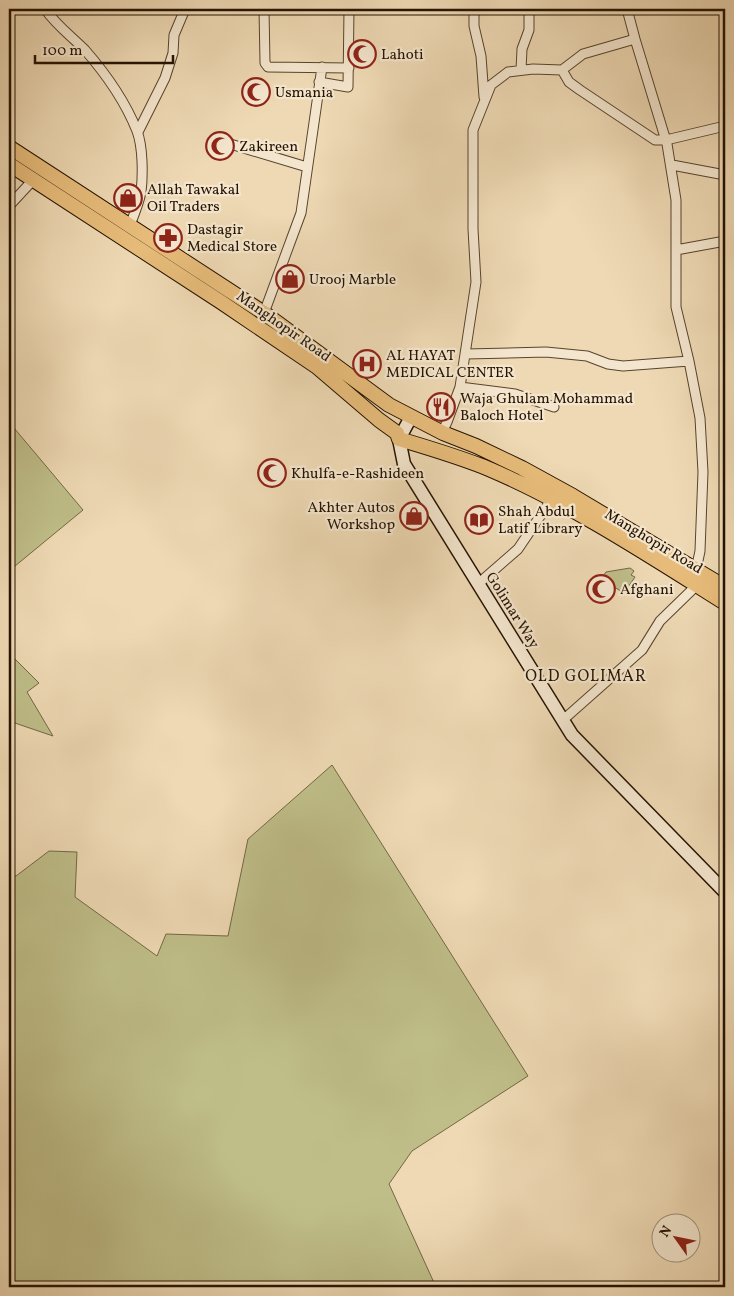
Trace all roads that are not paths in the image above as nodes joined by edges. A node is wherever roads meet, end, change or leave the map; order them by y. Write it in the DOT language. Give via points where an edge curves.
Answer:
graph roads {
  1 [pos="45,9"];
  2 [pos="185,9"];
  3 [pos="264,9"];
  4 [pos="349,9"];
  5 [pos="474,9"];
  6 [pos="529,9"];
  7 [pos="627,9"];
  8 [pos="634,39"];
  9 [pos="322,67"];
  10 [pos="349,68"];
  11 [pos="521,70"];
  12 [pos="562,70"];
  13 [pos="319,82"];
  14 [pos="485,100"];
  15 [pos="725,126"];
  16 [pos="138,132"];
  17 [pos="666,140"];
  18 [pos="227,143"];
  19 [pos="9,147"];
  20 [pos="9,164"];
  21 [pos="672,165"];
  22 [pos="307,167"];
  23 [pos="725,175"];
  24 [pos="33,180"];
  25 [pos="9,206"];
  26 [pos="130,225"];
  27 [pos="725,241"];
  28 [pos="676,250"];
  29 [pos="264,313"];
  30 [pos="466,354"];
  31 [pos="689,361"];
  32 [pos="460,387"];
  33 [pos="554,408"];
  34 [pos="411,417"];
  35 [pos="442,433"];
  36 [pos="399,439"];
  37 [pos="551,500"];
  38 [pos="696,570"];
  39 [pos="478,584"];
  40 [pos="697,585"];
  41 [pos="725,587"];
  42 [pos="725,603"];
  43 [pos="562,720"];
  44 [pos="725,892"];
  1 -- 16 [label="street" via="102,70"];
  2 -- 16 [label="street" via="174,35 173,53 165,78"];
  3 -- 9 [label="street" via="265,63 268,67"];
  4 -- 10 [label="street"];
  5 -- 14 [label="street"];
  6 -- 11 [label="street" via="529,30 522,49"];
  7 -- 8 [label="street"];
  8 -- 12 [label="street" via="582,54"];
  8 -- 17 [label="street"];
  9 -- 10 [label="street"];
  9 -- 13 [label="street"];
  10 -- 13 [label="street" via="348,87"];
  11 -- 12 [label="street"];
  11 -- 14 [label="street" via="508,72 491,85"];
  12 -- 17 [label="street" via="569,82 580,90 655,140"];
  13 -- 22 [label="street"];
  14 -- 30 [label="street" via="473,130 472,229 476,282"];
  15 -- 17 [label="street"];
  16 -- 26 [label="street" via="141,194"];
  17 -- 21 [label="street"];
  18 -- 22 [label="street"];
  19 -- 26 [label="main road, Manghopir Road"];
  20 -- 24 [label="main road, Manghopir Road"];
  21 -- 23 [label="street"];
  21 -- 28 [label="street"];
  22 -- 29 [label="street" via="300,213"];
  24 -- 25 [label="street"];
  24 -- 36 [label="main road, Manghopir Road" via="317,367 397,433"];
  26 -- 29 [label="main road, Manghopir Road"];
  27 -- 28 [label="street"];
  28 -- 31 [label="street" via="676,307"];
  29 -- 34 [label="main road, Manghopir Road"];
  30 -- 31 [label="street" via="546,352 587,356 623,366"];
  30 -- 32 [label="street"];
  31 -- 38 [label="street" via="700,418 703,472 700,551"];
  32 -- 33 [label="street" via="515,394"];
  32 -- 35 [label="street"];
  34 -- 35 [label="main road, Manghopir Road"];
  34 -- 36 [label="main road"];
  35 -- 38 [label="main road, Manghopir Road" via="476,446 574,496"];
  36 -- 37 [label="main road, Manghopir Road" via="489,469"];
  36 -- 39 [label="main road, Golimar Way" via="404,464"];
  37 -- 39 [label="street" via="518,549"];
  37 -- 40 [label="main road, Manghopir Road"];
  38 -- 41 [label="main road, Manghopir Road"];
  39 -- 43 [label="main road, Golimar Way"];
  40 -- 42 [label="main road, Manghopir Road"];
  40 -- 43 [label="street" via="660,621 642,650"];
  43 -- 44 [label="main road, Golimar Way" via="572,735"];
}
